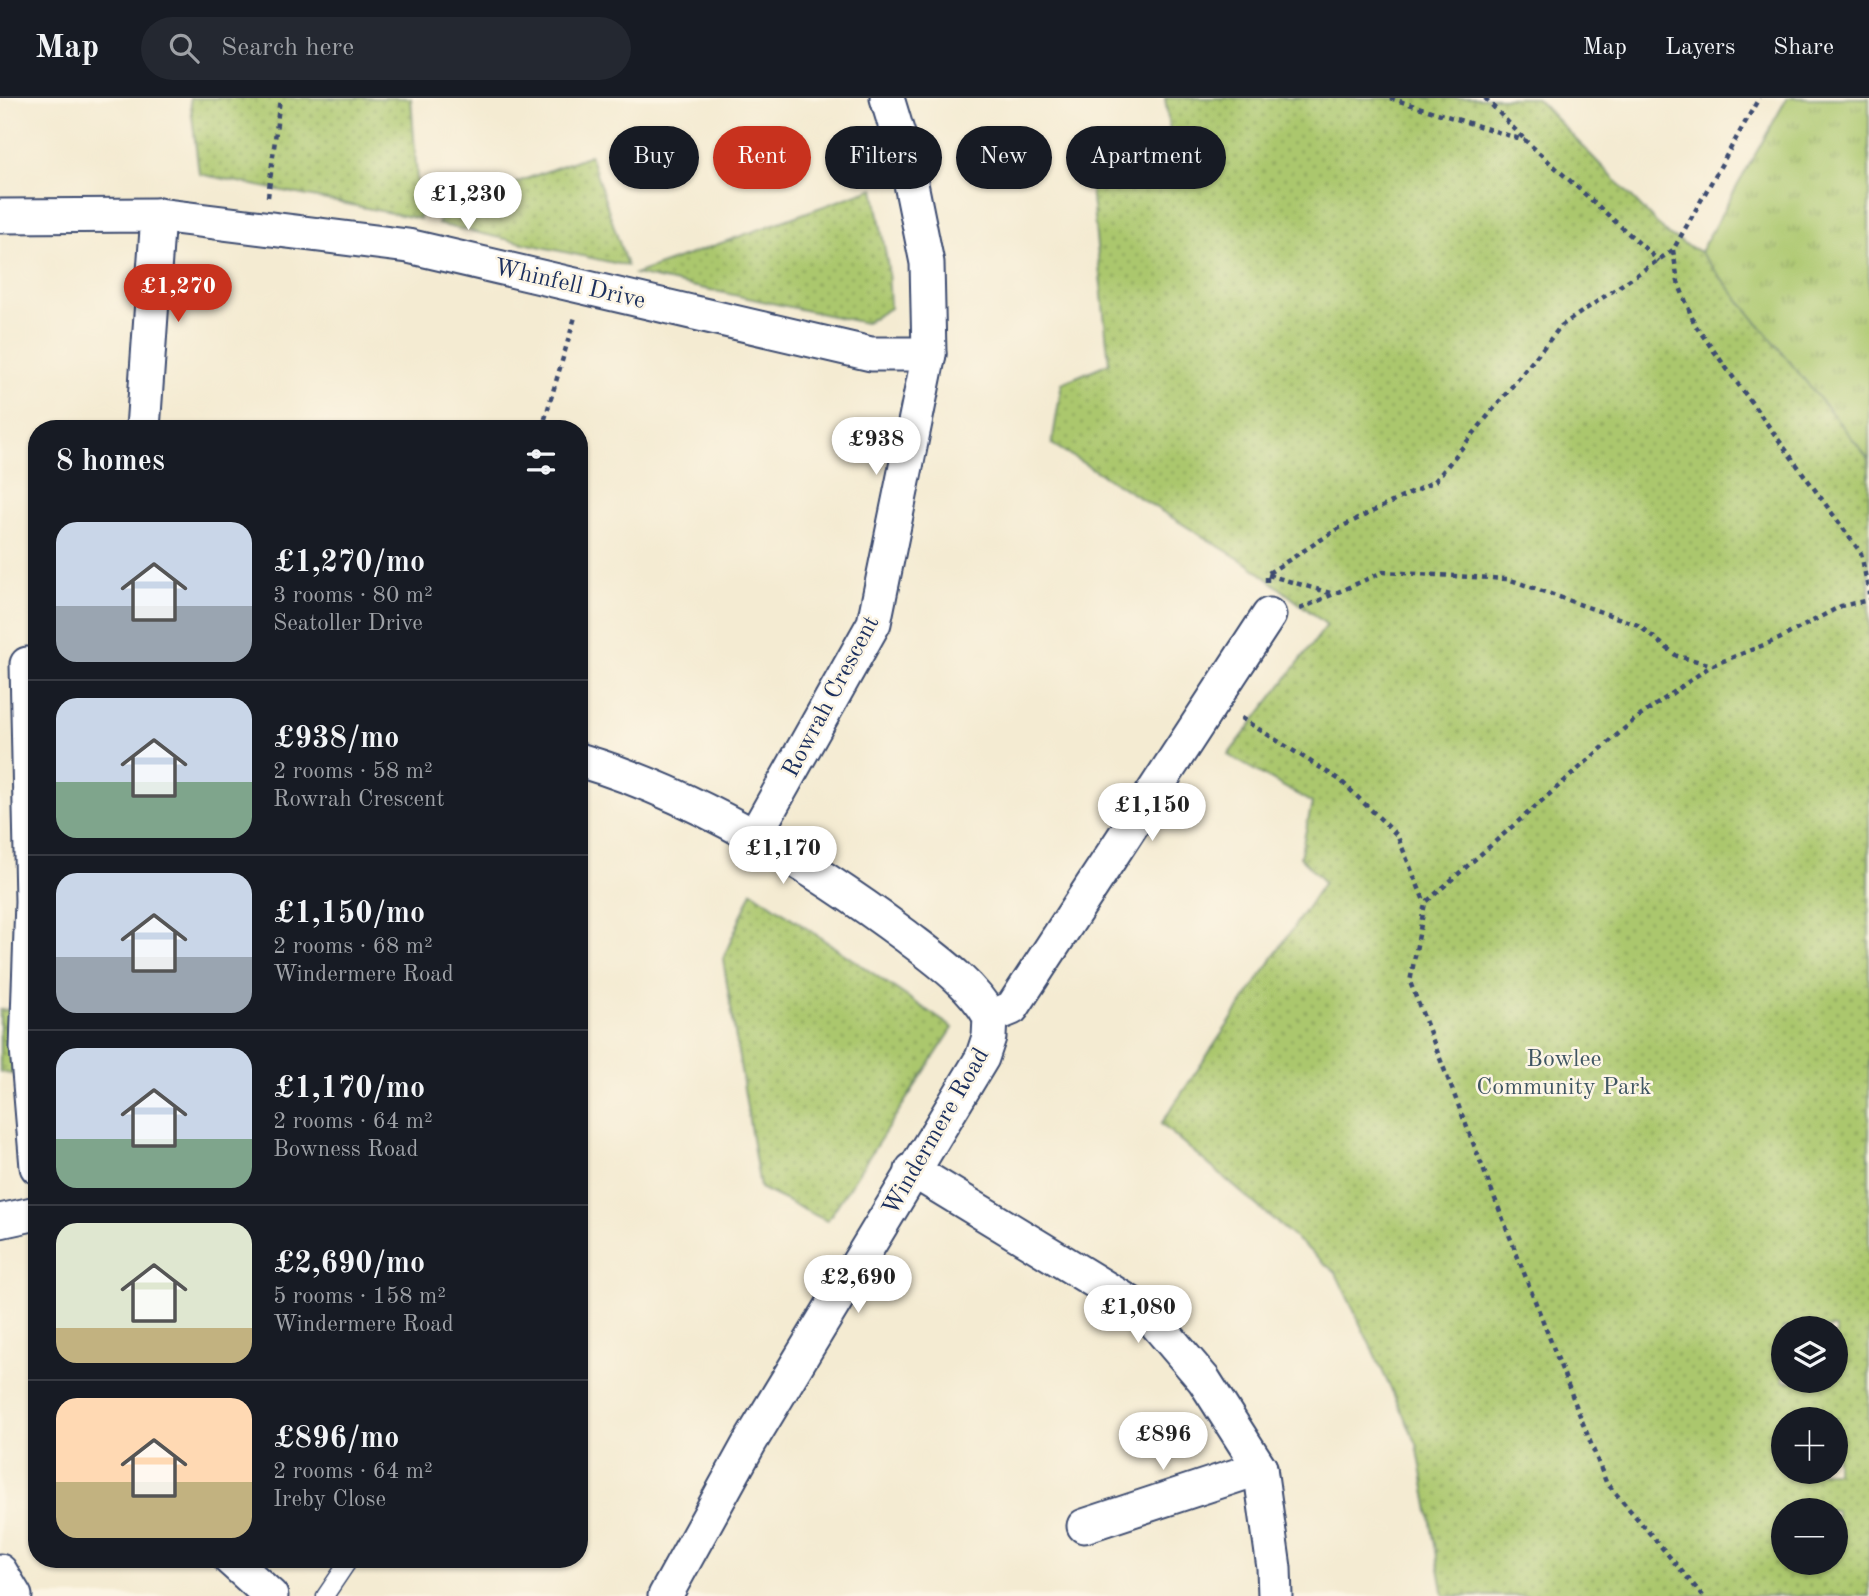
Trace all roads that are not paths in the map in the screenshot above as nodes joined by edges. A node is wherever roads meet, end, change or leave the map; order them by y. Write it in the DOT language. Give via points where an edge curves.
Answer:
graph roads {
  1 [pos="887,98"];
  2 [pos="158,215"];
  3 [pos="0,216"];
  4 [pos="929,354"];
  5 [pos="144,420"];
  6 [pos="1269,615"];
  7 [pos="21,665"];
  8 [pos="588,763"];
  9 [pos="28,815"];
  10 [pos="755,835"];
  11 [pos="990,1017"];
  12 [pos="28,1019"];
  13 [pos="28,1060"];
  14 [pos="912,1170"];
  15 [pos="28,1215"];
  16 [pos="0,1221"];
  17 [pos="1259,1468"];
  18 [pos="1084,1526"];
  19 [pos="240,1568"];
  20 [pos="345,1568"];
  21 [pos="0,1571"];
  22 [pos="15,1596"];
  23 [pos="271,1596"];
  24 [pos="325,1596"];
  25 [pos="665,1596"];
  26 [pos="1275,1596"];
  1 -- 4 [label="street, Rowrah Crescent" via="907,164 927,263"];
  2 -- 3 [label="street, Whinfell Drive"];
  2 -- 4 [label="street, Whinfell Drive" via="408,246 871,354"];
  2 -- 5 [label="street"];
  4 -- 10 [label="street, Rowrah Crescent" via="874,623"];
  6 -- 11 [label="street, Windermere Road" via="1012,1008"];
  7 -- 9 [label="street"];
  8 -- 10 [label="street" via="620,772"];
  10 -- 11 [label="street" via="920,947 981,1001"];
  11 -- 14 [label="street, Windermere Road" via="982,1058"];
  12 -- 13 [label="street"];
  14 -- 17 [label="street" via="1147,1313 1204,1380"];
  14 -- 25 [label="street, Windermere Road"];
  15 -- 16 [label="street"];
  17 -- 18 [label="street"];
  17 -- 26 [label="street"];
  19 -- 23 [label="street"];
  20 -- 24 [label="lane"];
  21 -- 22 [label="street"];
}
